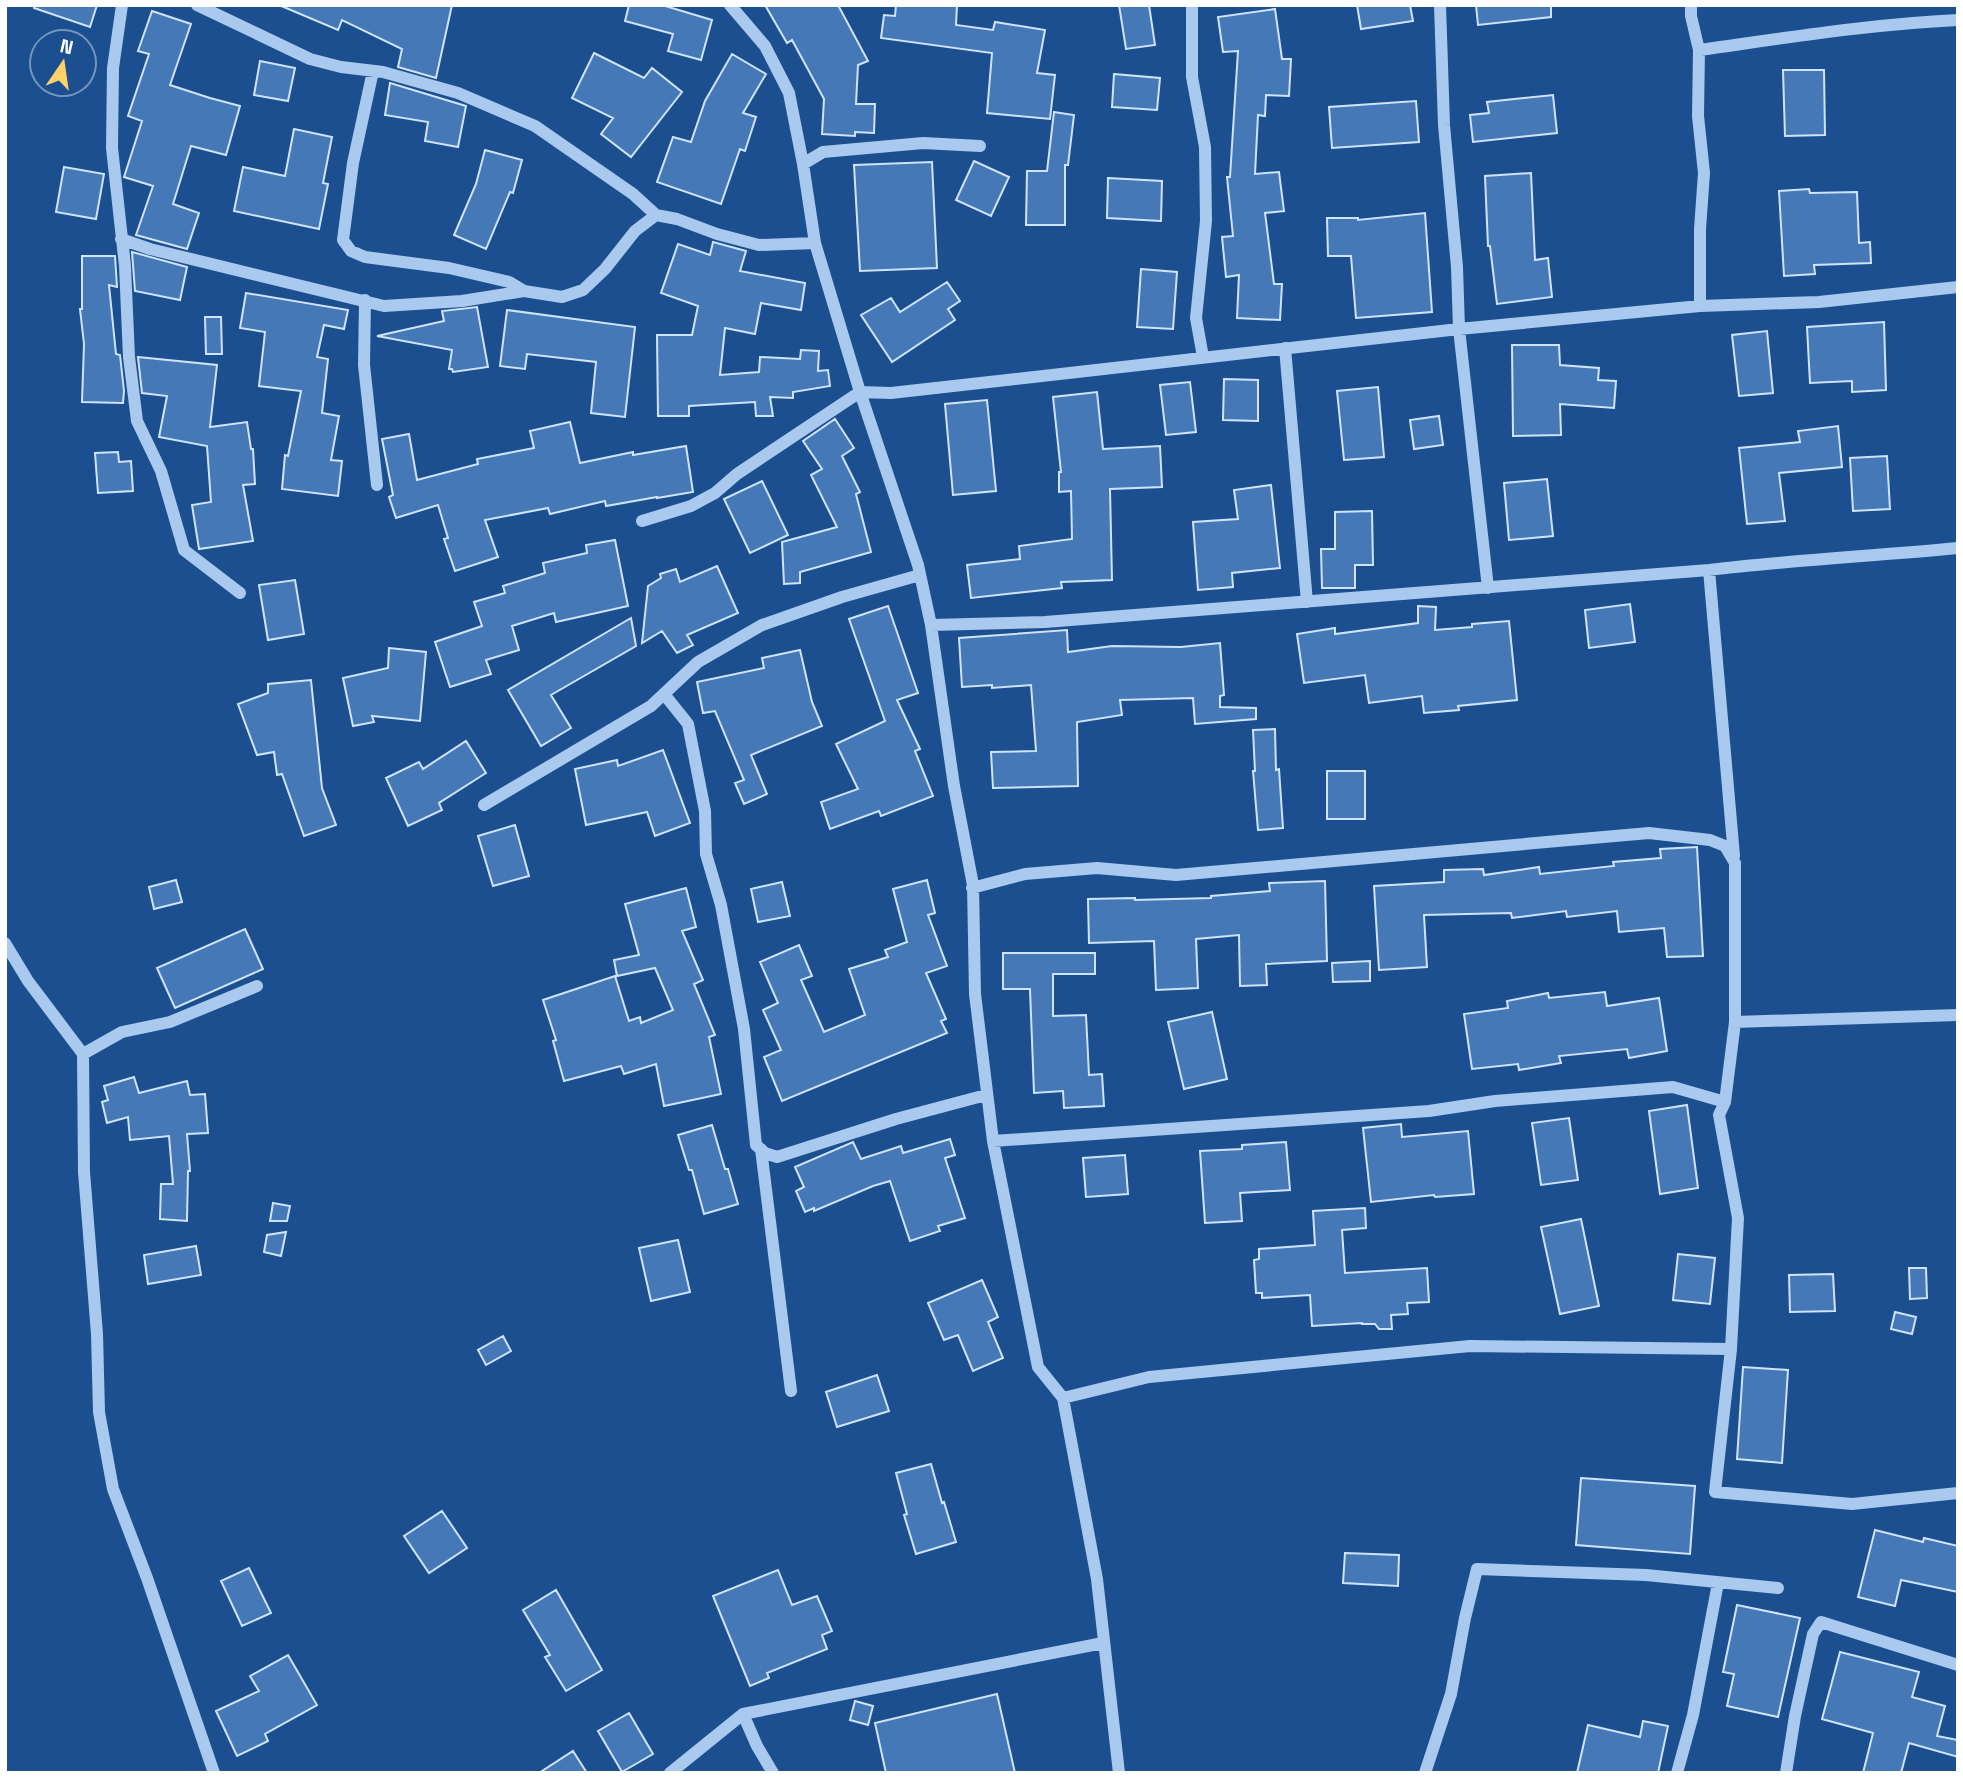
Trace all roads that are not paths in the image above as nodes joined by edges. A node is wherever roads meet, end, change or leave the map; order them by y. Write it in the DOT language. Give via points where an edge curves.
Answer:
graph roads {
  1 [pos="122,5"];
  2 [pos="197,5"];
  3 [pos="730,5"];
  4 [pos="1192,5"];
  5 [pos="1440,5"];
  6 [pos="1691,5"];
  7 [pos="1958,20"];
  8 [pos="1699,50"];
  9 [pos="373,71"];
  10 [pos="980,146"];
  11 [pos="803,164"];
  12 [pos="656,215"];
  13 [pos="121,239"];
  14 [pos="815,243"];
  15 [pos="1958,286"];
  16 [pos="524,291"];
  17 [pos="365,300"];
  18 [pos="1700,306"];
  19 [pos="1459,329"];
  20 [pos="1285,348"];
  21 [pos="1203,357"];
  22 [pos="860,392"];
  23 [pos="377,485"];
  24 [pos="642,522"];
  25 [pos="1958,548"];
  26 [pos="1709,570"];
  27 [pos="920,575"];
  28 [pos="1488,588"];
  29 [pos="240,593"];
  30 [pos="1307,602"];
  31 [pos="931,625"];
  32 [pos="664,694"];
  33 [pos="484,805"];
  34 [pos="1735,863"];
  35 [pos="972,888"];
  36 [pos="5,943"];
  37 [pos="257,986"];
  38 [pos="1958,1015"];
  39 [pos="1735,1023"];
  40 [pos="83,1054"];
  41 [pos="986,1095"];
  42 [pos="1725,1102"];
  43 [pos="993,1141"];
  44 [pos="761,1149"];
  45 [pos="1731,1349"];
  46 [pos="791,1391"];
  47 [pos="1063,1398"];
  48 [pos="1958,1493"];
  49 [pos="1718,1583"];
  50 [pos="1778,1588"];
  51 [pos="1103,1643"];
  52 [pos="1958,1665"];
  53 [pos="743,1714"];
  54 [pos="214,1773"];
  55 [pos="670,1773"];
  56 [pos="773,1773"];
  57 [pos="1119,1773"];
  58 [pos="1425,1773"];
  59 [pos="1677,1773"];
  60 [pos="1786,1773"];
  1 -- 13 [label="street" via="114,68 112,148"];
  2 -- 9 [label="street" via="310,59"];
  3 -- 11 [label="street" via="765,46 789,93"];
  4 -- 21 [label="street" via="1192,77 1205,147 1206,221 1196,318"];
  5 -- 19 [label="street"];
  6 -- 8 [label="street"];
  7 -- 8 [label="street"];
  8 -- 18 [label="street" via="1703,173"];
  9 -- 12 [label="street" via="458,93 535,126 634,194"];
  9 -- 16 [label="street" via="353,163 343,240 351,251 365,257 449,268 509,282"];
  10 -- 11 [label="street" via="923,143 823,152"];
  11 -- 14 [label="street"];
  12 -- 14 [label="street" via="759,244"];
  12 -- 16 [label="street" via="635,231 583,290 562,297"];
  13 -- 17 [label="street"];
  13 -- 29 [label="street" via="136,421 161,471 184,550"];
  14 -- 22 [label="street"];
  15 -- 18 [label="street" via="1819,302"];
  16 -- 17 [label="street" via="384,306"];
  17 -- 23 [label="street" via="364,365"];
  18 -- 19 [label="street"];
  19 -- 20 [label="street"];
  19 -- 28 [label="street"];
  20 -- 21 [label="street"];
  20 -- 30 [label="street"];
  21 -- 22 [label="street" via="891,393"];
  22 -- 24 [label="street" via="715,493"];
  22 -- 27 [label="street"];
  25 -- 26 [label="street"];
  26 -- 28 [label="street"];
  26 -- 34 [label="street"];
  27 -- 31 [label="street"];
  27 -- 32 [label="street" via="762,625 698,662"];
  28 -- 30 [label="street"];
  30 -- 31 [label="street" via="1045,622"];
  31 -- 35 [label="street"];
  32 -- 33 [label="street"];
  32 -- 44 [label="street" via="688,724 705,811 706,854 724,919 744,1029 756,1145"];
  34 -- 35 [label="street" via="1725,846 1710,840 1649,833 1176,875 1097,868 1025,874"];
  34 -- 39 [label="street"];
  35 -- 41 [label="street" via="975,994"];
  36 -- 40 [label="street"];
  37 -- 40 [label="street" via="170,1022 122,1032"];
  38 -- 39 [label="street"];
  39 -- 42 [label="street"];
  40 -- 54 [label="street" via="84,1171 99,1412 113,1489"];
  41 -- 43 [label="street"];
  41 -- 44 [label="street" via="777,1157"];
  42 -- 43 [label="street" via="1674,1087 1429,1111"];
  42 -- 45 [label="street" via="1720,1115 1738,1218"];
  43 -- 47 [label="street" via="1038,1367"];
  44 -- 46 [label="street"];
  45 -- 47 [label="street" via="1470,1346 1149,1377"];
  45 -- 48 [label="street" via="1715,1492 1852,1504"];
  47 -- 51 [label="street" via="1097,1579"];
  49 -- 50 [label="street"];
  49 -- 58 [label="street" via="1646,1575 1477,1569 1451,1694"];
  49 -- 59 [label="street"];
  51 -- 53 [label="street"];
  51 -- 57 [label="street"];
  52 -- 60 [label="street" via="1821,1622 1813,1634"];
  53 -- 55 [label="street"];
  53 -- 56 [label="street"];
}
